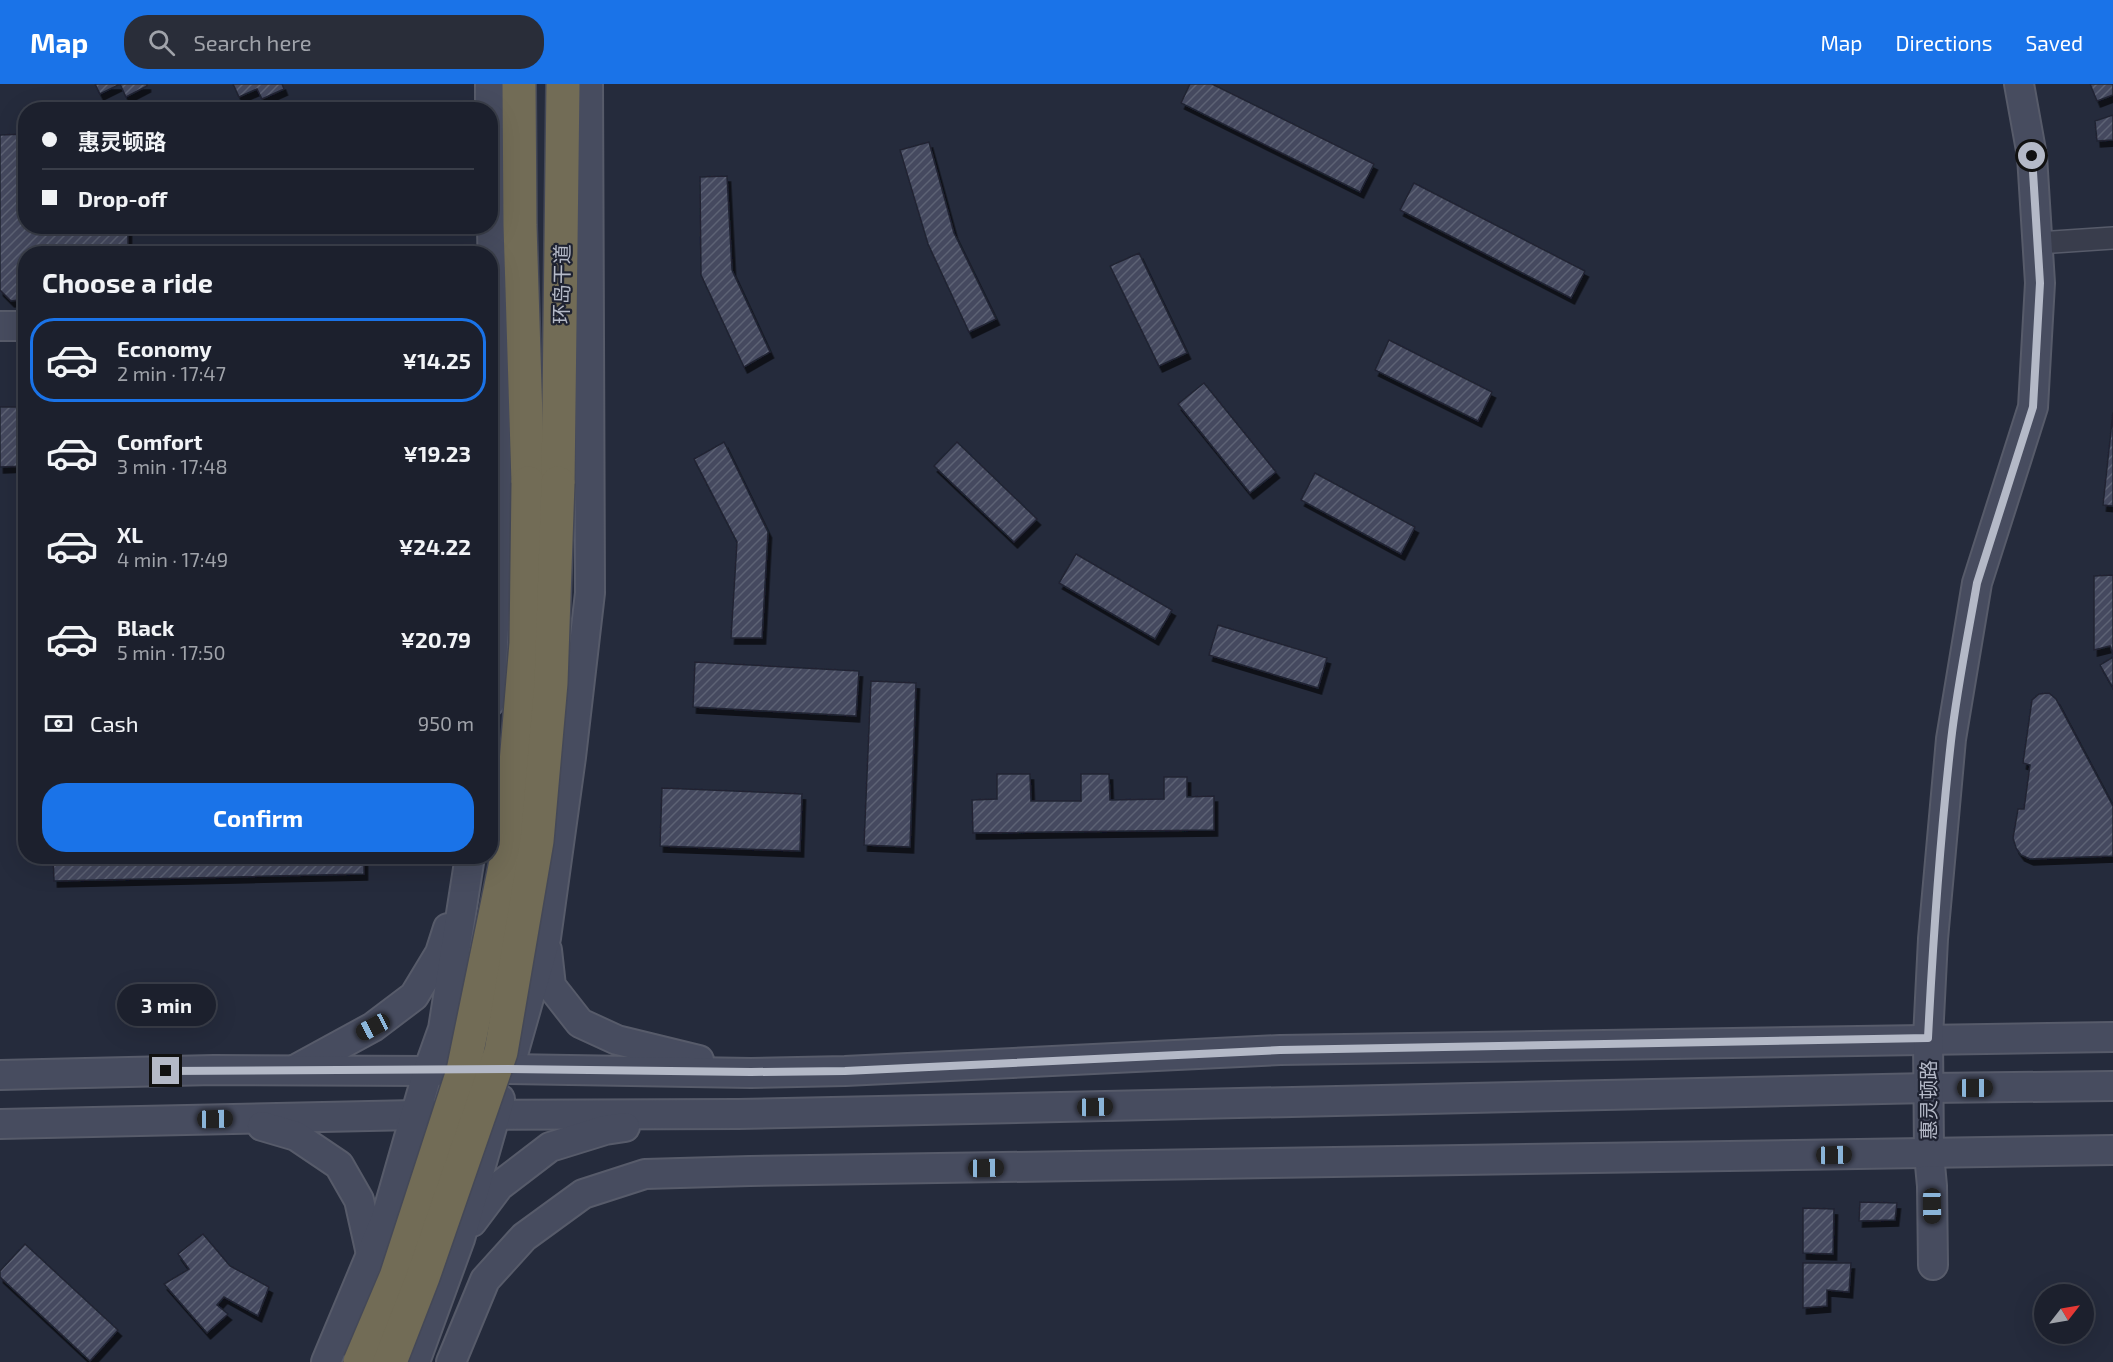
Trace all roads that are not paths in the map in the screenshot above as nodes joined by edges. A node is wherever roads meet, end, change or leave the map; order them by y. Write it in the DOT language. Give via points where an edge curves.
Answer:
graph roads {
  1 [pos="490,84"];
  2 [pos="519,84"];
  3 [pos="562,84"];
  4 [pos="588,84"];
  5 [pos="2019,84"];
  6 [pos="490,102"];
  7 [pos="2113,238"];
  8 [pos="2038,243"];
  9 [pos="0,326"];
  10 [pos="18,326"];
  11 [pos="543,483"];
  12 [pos="469,865"];
  13 [pos="546,938"];
  14 [pos="2113,1037"];
  15 [pos="1928,1038"];
  16 [pos="508,1069"];
  17 [pos="292,1071"];
  18 [pos="428,1071"];
  19 [pos="751,1072"];
  20 [pos="0,1076"];
  21 [pos="2113,1086"];
  22 [pos="1929,1088"];
  23 [pos="738,1114"];
  24 [pos="415,1115"];
  25 [pos="496,1115"];
  26 [pos="239,1119"];
  27 [pos="0,1124"];
  28 [pos="2113,1150"];
  29 [pos="1929,1154"];
  30 [pos="460,1239"];
  31 [pos="371,1254"];
  32 [pos="1933,1265"];
  33 [pos="326,1362"];
  34 [pos="360,1362"];
  35 [pos="390,1362"];
  36 [pos="416,1362"];
  37 [pos="451,1362"];
  1 -- 6 [label="main road"];
  2 -- 11 [label="highway, 环岛干道" via="520,225"];
  3 -- 11 [label="highway, 环岛干道"];
  4 -- 13 [label="main road" via="590,593"];
  5 -- 8 [label="main road, 惠灵顿路" via="2032,156"];
  7 -- 8 [label="street"];
  8 -- 15 [label="main road, 惠灵顿路" via="2040,283 2033,407 1977,583 1951,739"];
  9 -- 10 [label="main road"];
  11 -- 34 [label="highway, bridge" via="509,847 463,1071 396,1277"];
  11 -- 35 [label="highway, bridge" via="551,683 537,841 501,1052"];
  12 -- 17 [label="main road" via="440,953 414,996 373,1027"];
  12 -- 18 [label="main road" via="443,1029"];
  13 -- 16 [label="main road"];
  13 -- 19 [label="main road" via="551,986 580,1023 617,1040"];
  14 -- 15 [label="main road"];
  15 -- 19 [label="main road" via="1280,1050 856,1071"];
  15 -- 22 [label="main road, 惠灵顿路"];
  16 -- 18 [label="main road"];
  16 -- 19 [label="main road"];
  16 -- 25 [label="main road"];
  17 -- 18 [label="main road"];
  17 -- 20 [label="main road"];
  18 -- 24 [label="main road"];
  21 -- 22 [label="main road"];
  22 -- 23 [label="main road"];
  22 -- 29 [label="main road, 惠灵顿路"];
  23 -- 25 [label="main road"];
  23 -- 30 [label="main road" via="605,1130 550,1147 499,1186"];
  24 -- 25 [label="main road"];
  24 -- 26 [label="main road"];
  24 -- 31 [label="main road" via="385,1221"];
  25 -- 30 [label="main road"];
  26 -- 27 [label="main road"];
  26 -- 31 [label="main road" via="296,1136 339,1165 359,1200"];
  28 -- 29 [label="main road"];
  29 -- 32 [label="main road, 惠灵顿路"];
  29 -- 37 [label="main road" via="645,1174 583,1194 524,1237 486,1280"];
  30 -- 36 [label="main road"];
  31 -- 33 [label="main road"];
}
